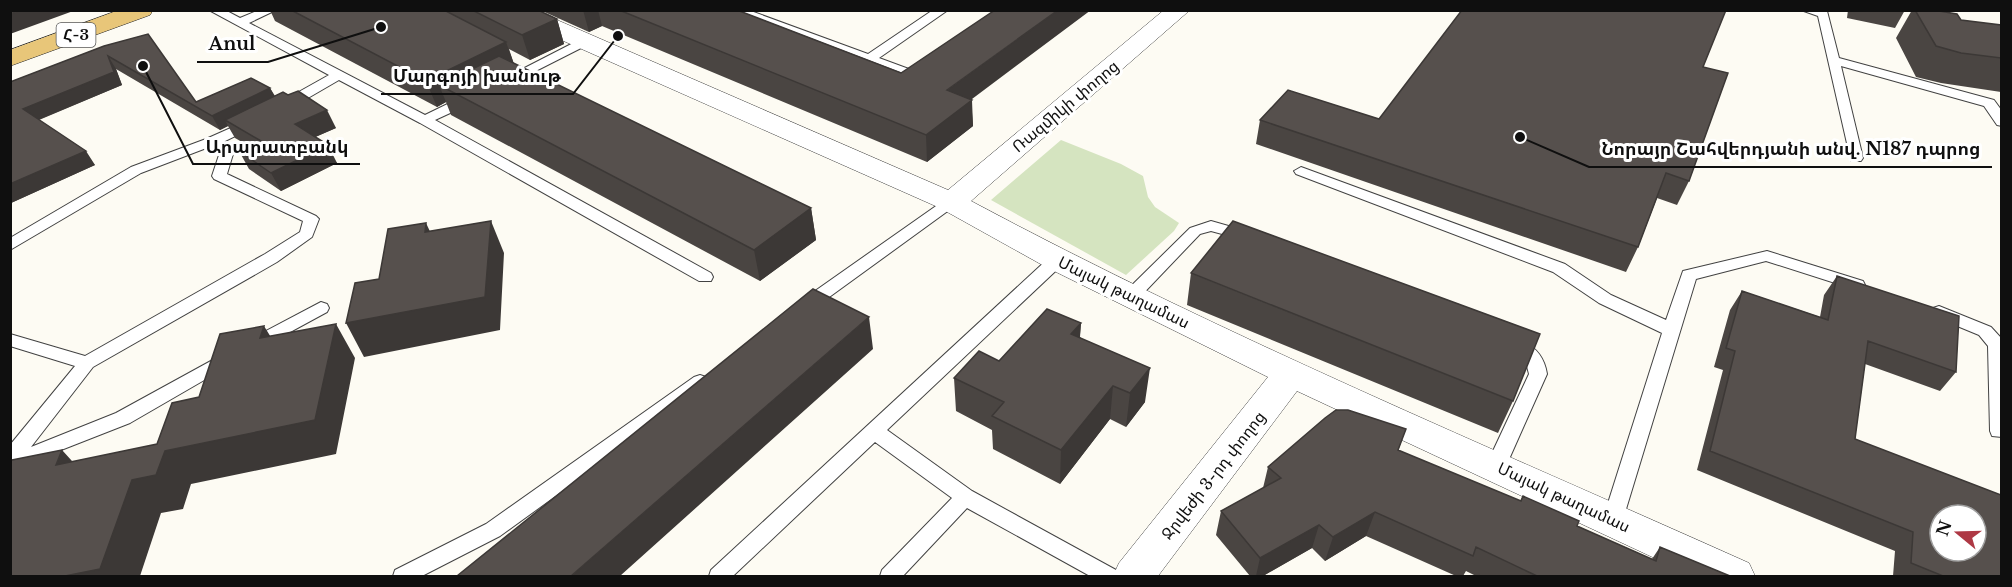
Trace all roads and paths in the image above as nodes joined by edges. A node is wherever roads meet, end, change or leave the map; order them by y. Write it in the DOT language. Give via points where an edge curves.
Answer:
graph roads {
  1 [pos="112,10"];
  2 [pos="142,10"];
  3 [pos="215,10"];
  4 [pos="270,10"];
  5 [pos="513,10"];
  6 [pos="736,10"];
  7 [pos="942,10"];
  8 [pos="1179,10"];
  9 [pos="1807,10"];
  10 [pos="239,23"];
  11 [pos="583,42"];
  12 [pos="10,47"];
  13 [pos="10,59"];
  14 [pos="869,59"];
  15 [pos="1833,60"];
  16 [pos="938,64"];
  17 [pos="339,75"];
  18 [pos="500,84"];
  19 [pos="478,94"];
  20 [pos="425,120"];
  21 [pos="2001,122"];
  22 [pos="211,142"];
  23 [pos="1856,158"];
  24 [pos="1301,171"];
  25 [pos="951,202"];
  26 [pos="1265,242"];
  27 [pos="10,245"];
  28 [pos="1057,260"];
  29 [pos="705,277"];
  30 [pos="1877,292"];
  31 [pos="1131,296"];
  32 [pos="1922,306"];
  33 [pos="321,308"];
  34 [pos="786,321"];
  35 [pos="1672,330"];
  36 [pos="1501,339"];
  37 [pos="10,340"];
  38 [pos="87,363"];
  39 [pos="717,369"];
  40 [pos="1291,373"];
  41 [pos="874,431"];
  42 [pos="2000,431"];
  43 [pos="10,461"];
  44 [pos="1496,466"];
  45 [pos="965,497"];
  46 [pos="1613,519"];
  47 [pos="403,576"];
  48 [pos="719,576"];
  49 [pos="890,576"];
  50 [pos="1108,576"];
  51 [pos="1134,576"];
  52 [pos="1734,576"];
  1 -- 12 [label="main road, Հ-3"];
  2 -- 13 [label="main road, Հ-3"];
  3 -- 10 [label="lane"];
  4 -- 10 [label="lane"];
  5 -- 11 [label="street, Մայակ թաղամաս"];
  6 -- 14 [label="lane"];
  7 -- 14 [label="lane"];
  8 -- 25 [label="street, Ռազմիկի փողոց"];
  9 -- 15 [label="lane" via="1824,14"];
  10 -- 17 [label="lane"];
  11 -- 18 [label="lane" via="527,65"];
  11 -- 25 [label="street, Մայակ թաղամաս"];
  14 -- 16 [label="lane" via="919,77"];
  15 -- 21 [label="lane" via="1989,103"];
  15 -- 23 [label="lane"];
  17 -- 20 [label="lane"];
  17 -- 22 [label="lane"];
  19 -- 20 [label="lane"];
  20 -- 29 [label="lane"];
  22 -- 27 [label="lane" via="136,170"];
  22 -- 38 [label="lane" via="226,154 219,176 312,219 308,234"];
  24 -- 35 [label="lane" via="1559,268 1605,299"];
  25 -- 28 [label="street, Մայակ թաղամաս"];
  25 -- 34 [label="lane"];
  26 -- 31 [label="lane" via="1210,226 1195,231"];
  28 -- 31 [label="street, Մայակ թաղամաս"];
  28 -- 41 [label="lane"];
  30 -- 35 [label="lane" via="1767,256 1689,275"];
  31 -- 40 [label="street, Մայակ թաղամաս"];
  32 -- 42 [label="lane" via="1986,331 1997,345"];
  33 -- 43 [label="lane" via="123,418"];
  35 -- 46 [label="lane"];
  36 -- 44 [label="lane" via="1532,353 1538,374"];
  37 -- 38 [label="lane"];
  38 -- 43 [label="lane"];
  39 -- 47 [label="lane" via="493,530"];
  40 -- 44 [label="street, Մայակ թաղամաս"];
  40 -- 51 [label="street, Ջրվեժի 3-րդ փողոց"];
  41 -- 45 [label="lane"];
  41 -- 48 [label="lane"];
  44 -- 46 [label="street, Մայակ թաղամաս"];
  45 -- 49 [label="lane"];
  45 -- 50 [label="lane"];
  46 -- 52 [label="street, Մայակ թաղամաս"];
}
